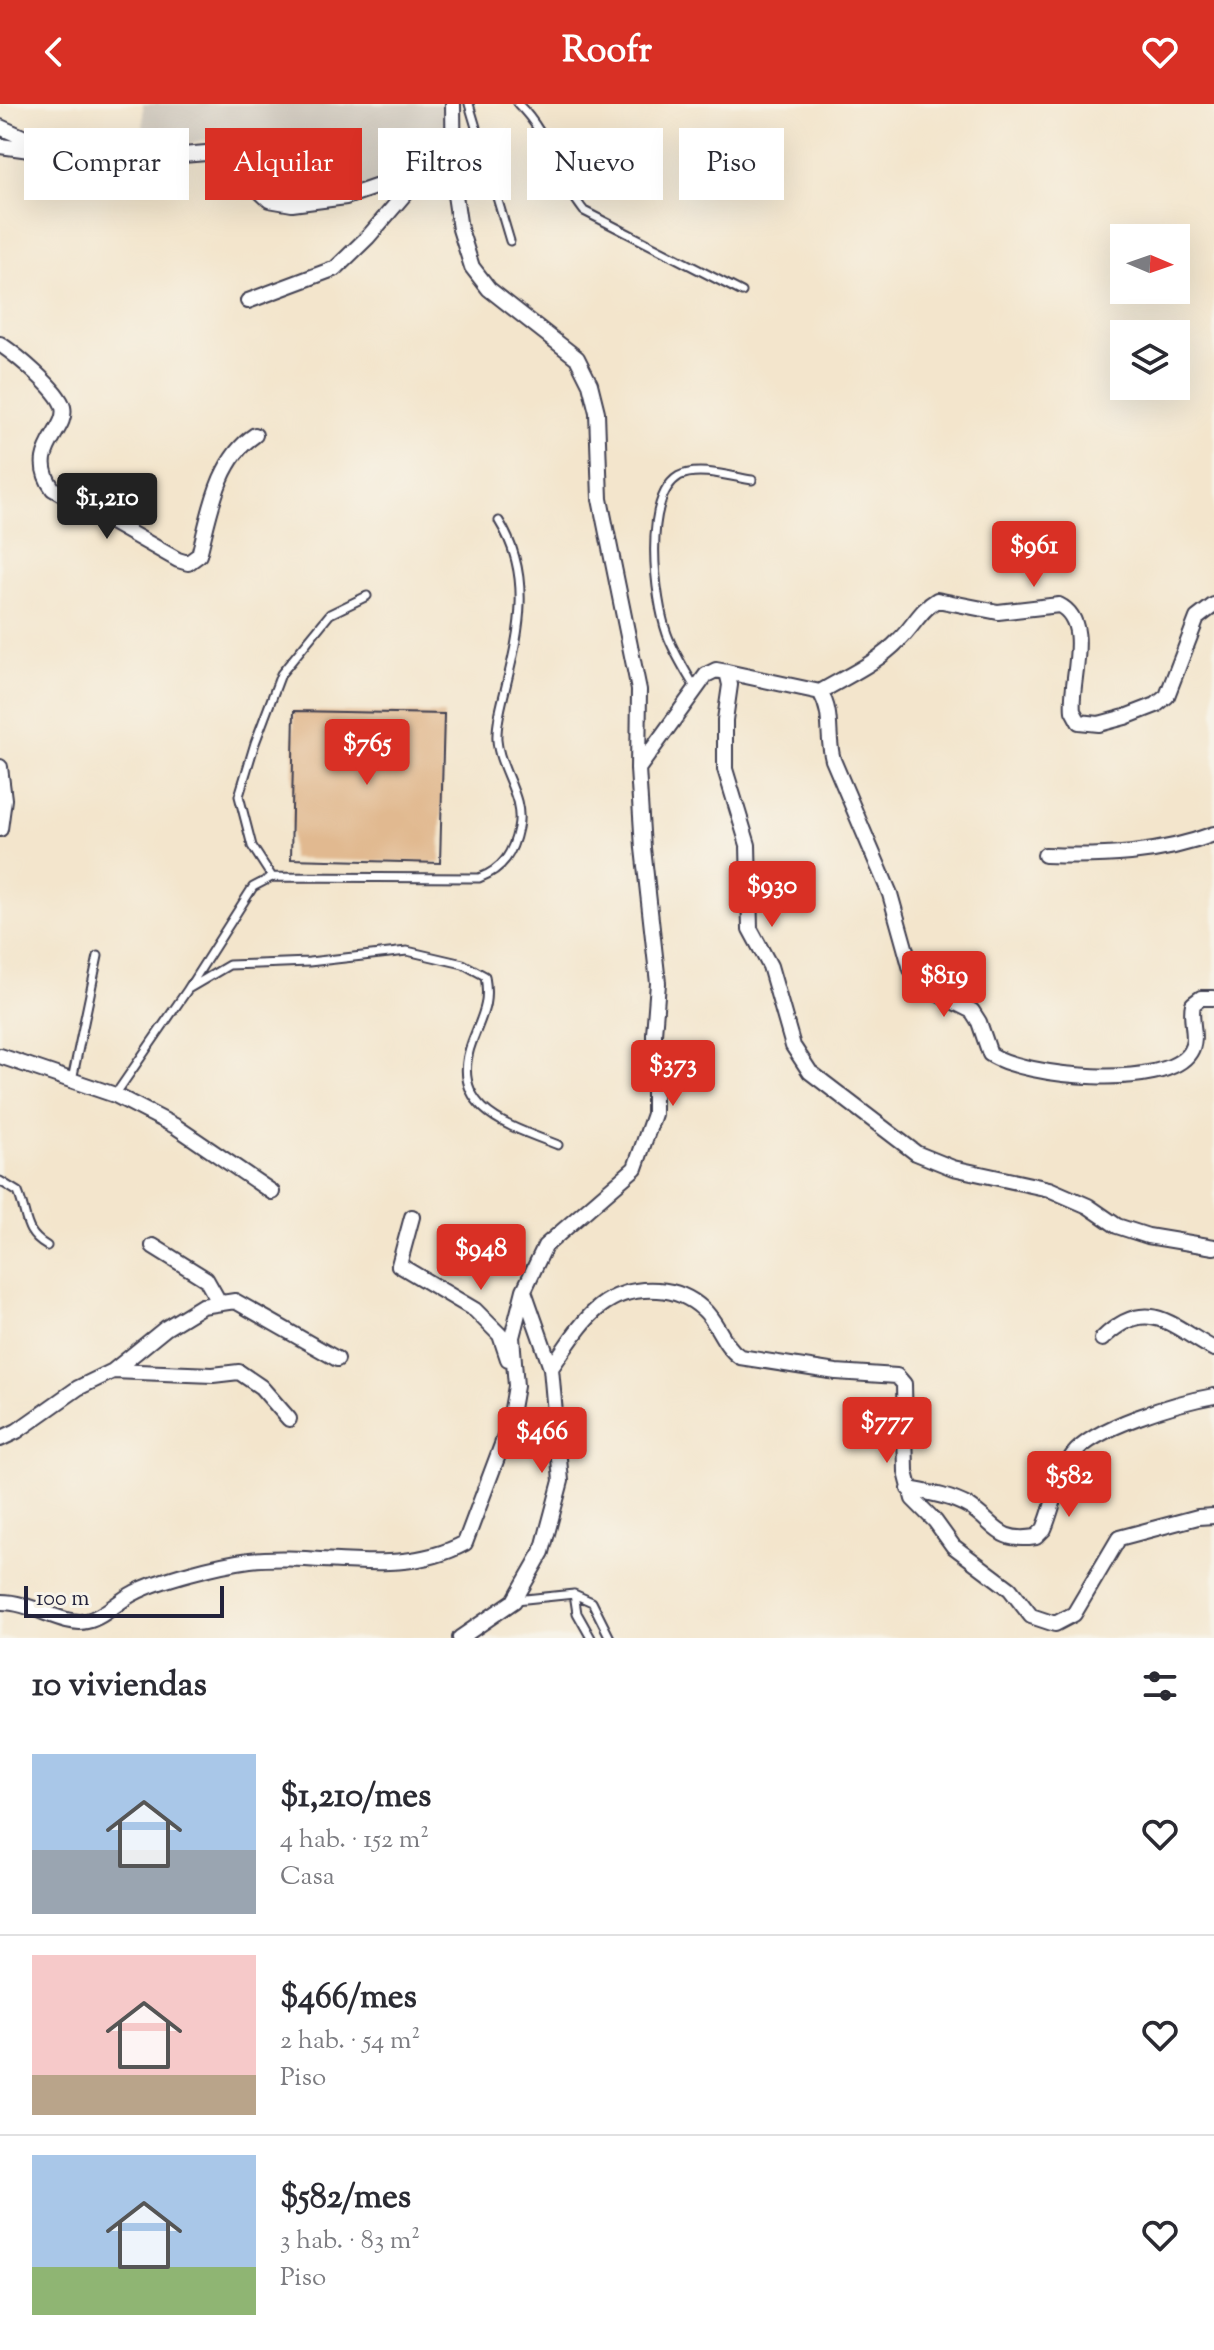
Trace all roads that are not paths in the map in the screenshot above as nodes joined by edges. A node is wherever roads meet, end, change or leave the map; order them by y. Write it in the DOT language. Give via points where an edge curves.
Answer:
graph roads {
  1 [pos="453,104"];
  2 [pos="469,104"];
  3 [pos="518,104"];
  4 [pos="0,127"];
  5 [pos="454,128"];
  6 [pos="24,136"];
  7 [pos="0,146"];
  8 [pos="24,150"];
  9 [pos="189,154"];
  10 [pos="378,186"];
  11 [pos="398,200"];
  12 [pos="458,200"];
  13 [pos="510,241"];
  14 [pos="742,292"];
  15 [pos="248,301"];
  16 [pos="0,344"];
  17 [pos="255,435"];
  18 [pos="752,480"];
  19 [pos="499,521"];
  20 [pos="367,596"];
  21 [pos="1214,605"];
  22 [pos="727,672"];
  23 [pos="696,689"];
  24 [pos="820,692"];
  25 [pos="0,767"];
  26 [pos="638,769"];
  27 [pos="0,829"];
  28 [pos="1214,834"];
  29 [pos="1045,855"];
  30 [pos="272,877"];
  31 [pos="98,956"];
  32 [pos="188,989"];
  33 [pos="1214,998"];
  34 [pos="0,1056"];
  35 [pos="72,1080"];
  36 [pos="115,1095"];
  37 [pos="558,1145"];
  38 [pos="0,1181"];
  39 [pos="272,1192"];
  40 [pos="412,1217"];
  41 [pos="47,1246"];
  42 [pos="153,1246"];
  43 [pos="1214,1247"];
  44 [pos="524,1290"];
  45 [pos="219,1302"];
  46 [pos="1102,1339"];
  47 [pos="1214,1349"];
  48 [pos="337,1359"];
  49 [pos="551,1368"];
  50 [pos="113,1371"];
  51 [pos="516,1386"];
  52 [pos="1214,1396"];
  53 [pos="289,1419"];
  54 [pos="0,1439"];
  55 [pos="909,1489"];
  56 [pos="1214,1516"];
  57 [pos="574,1594"];
  58 [pos="514,1601"];
  59 [pos="0,1602"];
  60 [pos="460,1638"];
  61 [pos="591,1638"];
  62 [pos="610,1638"];
  1 -- 5 [label="street"];
  2 -- 13 [label="lane"];
  3 -- 14 [label="lane" via="544,134 584,211"];
  4 -- 6 [label="street"];
  7 -- 8 [label="street"];
  9 -- 10 [label="street" via="218,152 269,200 292,204 346,197"];
  11 -- 15 [label="street" via="336,268"];
  12 -- 26 [label="street" via="472,267 489,289 564,345 590,384 597,412 600,499 639,690"];
  16 -- 17 [label="street" via="61,403 62,418 43,466 53,489 178,560 188,563 199,555 228,463"];
  18 -- 23 [label="lane" via="680,476 658,505 657,592 667,635"];
  19 -- 30 [label="lane" via="516,553 522,584 497,740 518,811 510,855 495,872 479,878"];
  20 -- 30 [label="lane" via="330,614 281,674 255,743 239,796 252,846"];
  21 -- 24 [label="street" via="1197,618 1167,696 1140,712 1099,724 1079,722 1073,711 1078,637 1072,616 1059,605 998,612 937,600 880,658"];
  22 -- 23 [label="street" via="706,675"];
  22 -- 24 [label="street"];
  22 -- 43 [label="street" via="725,769 748,845 750,929 770,966 793,1046 810,1072 916,1153 953,1168 1049,1189 1117,1226 1148,1236"];
  23 -- 26 [label="street"];
  24 -- 33 [label="street" via="831,714 833,760 890,894 911,969 934,992 972,1011 990,1054 1018,1065 1088,1076 1169,1070 1189,1055 1193,1045 1193,1004"];
  25 -- 27 [label="street"];
  26 -- 44 [label="street" via="658,983 654,1114 635,1168 545,1246"];
  28 -- 29 [label="street" via="1184,845 1107,857"];
  30 -- 32 [label="lane" via="253,887"];
  31 -- 35 [label="lane"];
  32 -- 36 [label="lane"];
  32 -- 37 [label="lane" via="229,965 407,951 463,964 485,976 489,999 470,1046 465,1078 473,1099 502,1124"];
  34 -- 35 [label="street"];
  35 -- 36 [label="street"];
  36 -- 39 [label="street" via="175,1126"];
  38 -- 41 [label="lane" via="18,1192 27,1228"];
  40 -- 51 [label="street" via="399,1265 464,1303 500,1335"];
  42 -- 45 [label="street" via="206,1279"];
  44 -- 49 [label="street"];
  44 -- 51 [label="street" via="512,1337"];
  45 -- 48 [label="street" via="235,1301"];
  45 -- 50 [label="street" via="166,1328"];
  46 -- 47 [label="street" via="1123,1323 1161,1318"];
  49 -- 55 [label="street" via="607,1300 636,1289 677,1291 703,1309 740,1357 897,1376 904,1384"];
  49 -- 58 [label="street" via="561,1481 542,1552"];
  50 -- 53 [label="street" via="239,1372 261,1387"];
  50 -- 54 [label="street"];
  51 -- 59 [label="street" via="500,1457 465,1543 440,1556 408,1562 250,1560 166,1579 86,1622 67,1621 21,1601"];
  52 -- 55 [label="street" via="1169,1406 1090,1438 1071,1457 1044,1529 1036,1537 1010,1538 948,1496"];
  55 -- 56 [label="street" via="953,1546 1010,1589 1031,1616 1047,1623 1065,1622 1074,1614 1119,1538"];
  57 -- 58 [label="lane"];
  57 -- 61 [label="lane" via="577,1613"];
  57 -- 62 [label="lane" via="592,1602"];
  58 -- 60 [label="street"];
}
